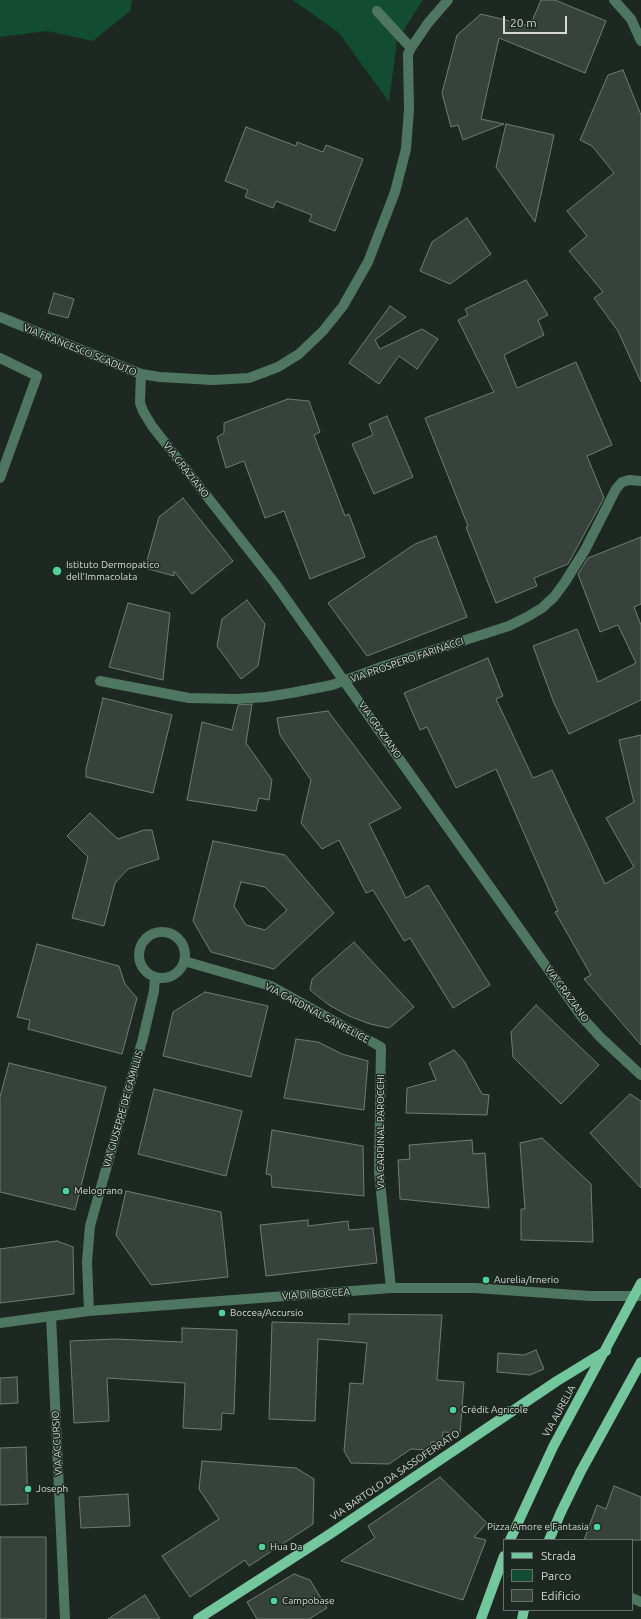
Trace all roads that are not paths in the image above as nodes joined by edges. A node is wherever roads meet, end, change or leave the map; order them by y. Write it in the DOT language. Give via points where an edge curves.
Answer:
graph roads {
  1 [pos="448,0"];
  2 [pos="614,0"];
  3 [pos="377,11"];
  4 [pos="641,41"];
  5 [pos="411,48"];
  6 [pos="0,317"];
  7 [pos="0,358"];
  8 [pos="141,374"];
  9 [pos="0,478"];
  10 [pos="641,481"];
  11 [pos="100,681"];
  12 [pos="344,681"];
  13 [pos="184,961"];
  14 [pos="155,977"];
  15 [pos="382,1047"];
  16 [pos="641,1075"];
  17 [pos="641,1283"];
  18 [pos="391,1288"];
  19 [pos="637,1296"];
  20 [pos="89,1312"];
  21 [pos="51,1316"];
  22 [pos="0,1323"];
  23 [pos="606,1351"];
  24 [pos="641,1362"];
  25 [pos="510,1539"];
  26 [pos="549,1539"];
  27 [pos="503,1559"];
  28 [pos="65,1619"];
  29 [pos="198,1619"];
  30 [pos="481,1619"];
  1 -- 5 [label="street"];
  2 -- 4 [label="street" via="631,19"];
  3 -- 5 [label="street"];
  5 -- 8 [label="street, VIA FRANCESCO SCADUTO" via="407,60 407,138 395,192 363,273 343,306 323,331 290,360 249,378 177,379"];
  6 -- 8 [label="street, VIA FRANCESCO SCADUTO"];
  7 -- 9 [label="street" via="37,376"];
  8 -- 12 [label="street, VIA GRAZIANO" via="140,403 152,426 274,582"];
  10 -- 12 [label="street, VIA PROSPERO FARINACCI" via="622,482 616,489 585,550 565,582 542,608 509,626"];
  11 -- 12 [label="street, VIA PROSPERO FARINACCI" via="188,698 217,699 291,694"];
  12 -- 16 [label="street, VIA GRAZIANO" via="582,1017"];
  13 -- 14 [label="street" via="178,971 168,977"];
  13 -- 14 [label="street" via="184,951 173,935 164,932 154,934 140,947 139,957 141,966"];
  13 -- 15 [label="street, VIA CARDINAL SANFELICE" via="271,986"];
  14 -- 20 [label="street, VIA GIUSEPPE DE CAMILLIS" via="143,1038 90,1226 87,1262"];
  15 -- 18 [label="street, VIA CARDINAL PAROCCHI" via="379,1172"];
  17 -- 19 [label="main road, VIA AURELIA"];
  18 -- 19 [label="street, VIA DI BOCCEA" via="506,1289 590,1296"];
  18 -- 20 [label="street, VIA DI BOCCEA"];
  19 -- 23 [label="main road, VIA AURELIA"];
  20 -- 21 [label="street, VIA DI BOCCEA"];
  21 -- 22 [label="street, VIA DI BOCCEA"];
  21 -- 28 [label="street, VIA ACCURSIO"];
  23 -- 25 [label="main road, VIA AURELIA" via="553,1448"];
  23 -- 29 [label="main road, VIA BARTOLO DA SASSOFERRATO"];
  24 -- 26 [label="main road" via="581,1471"];
  27 -- 30 [label="main road"];
}
